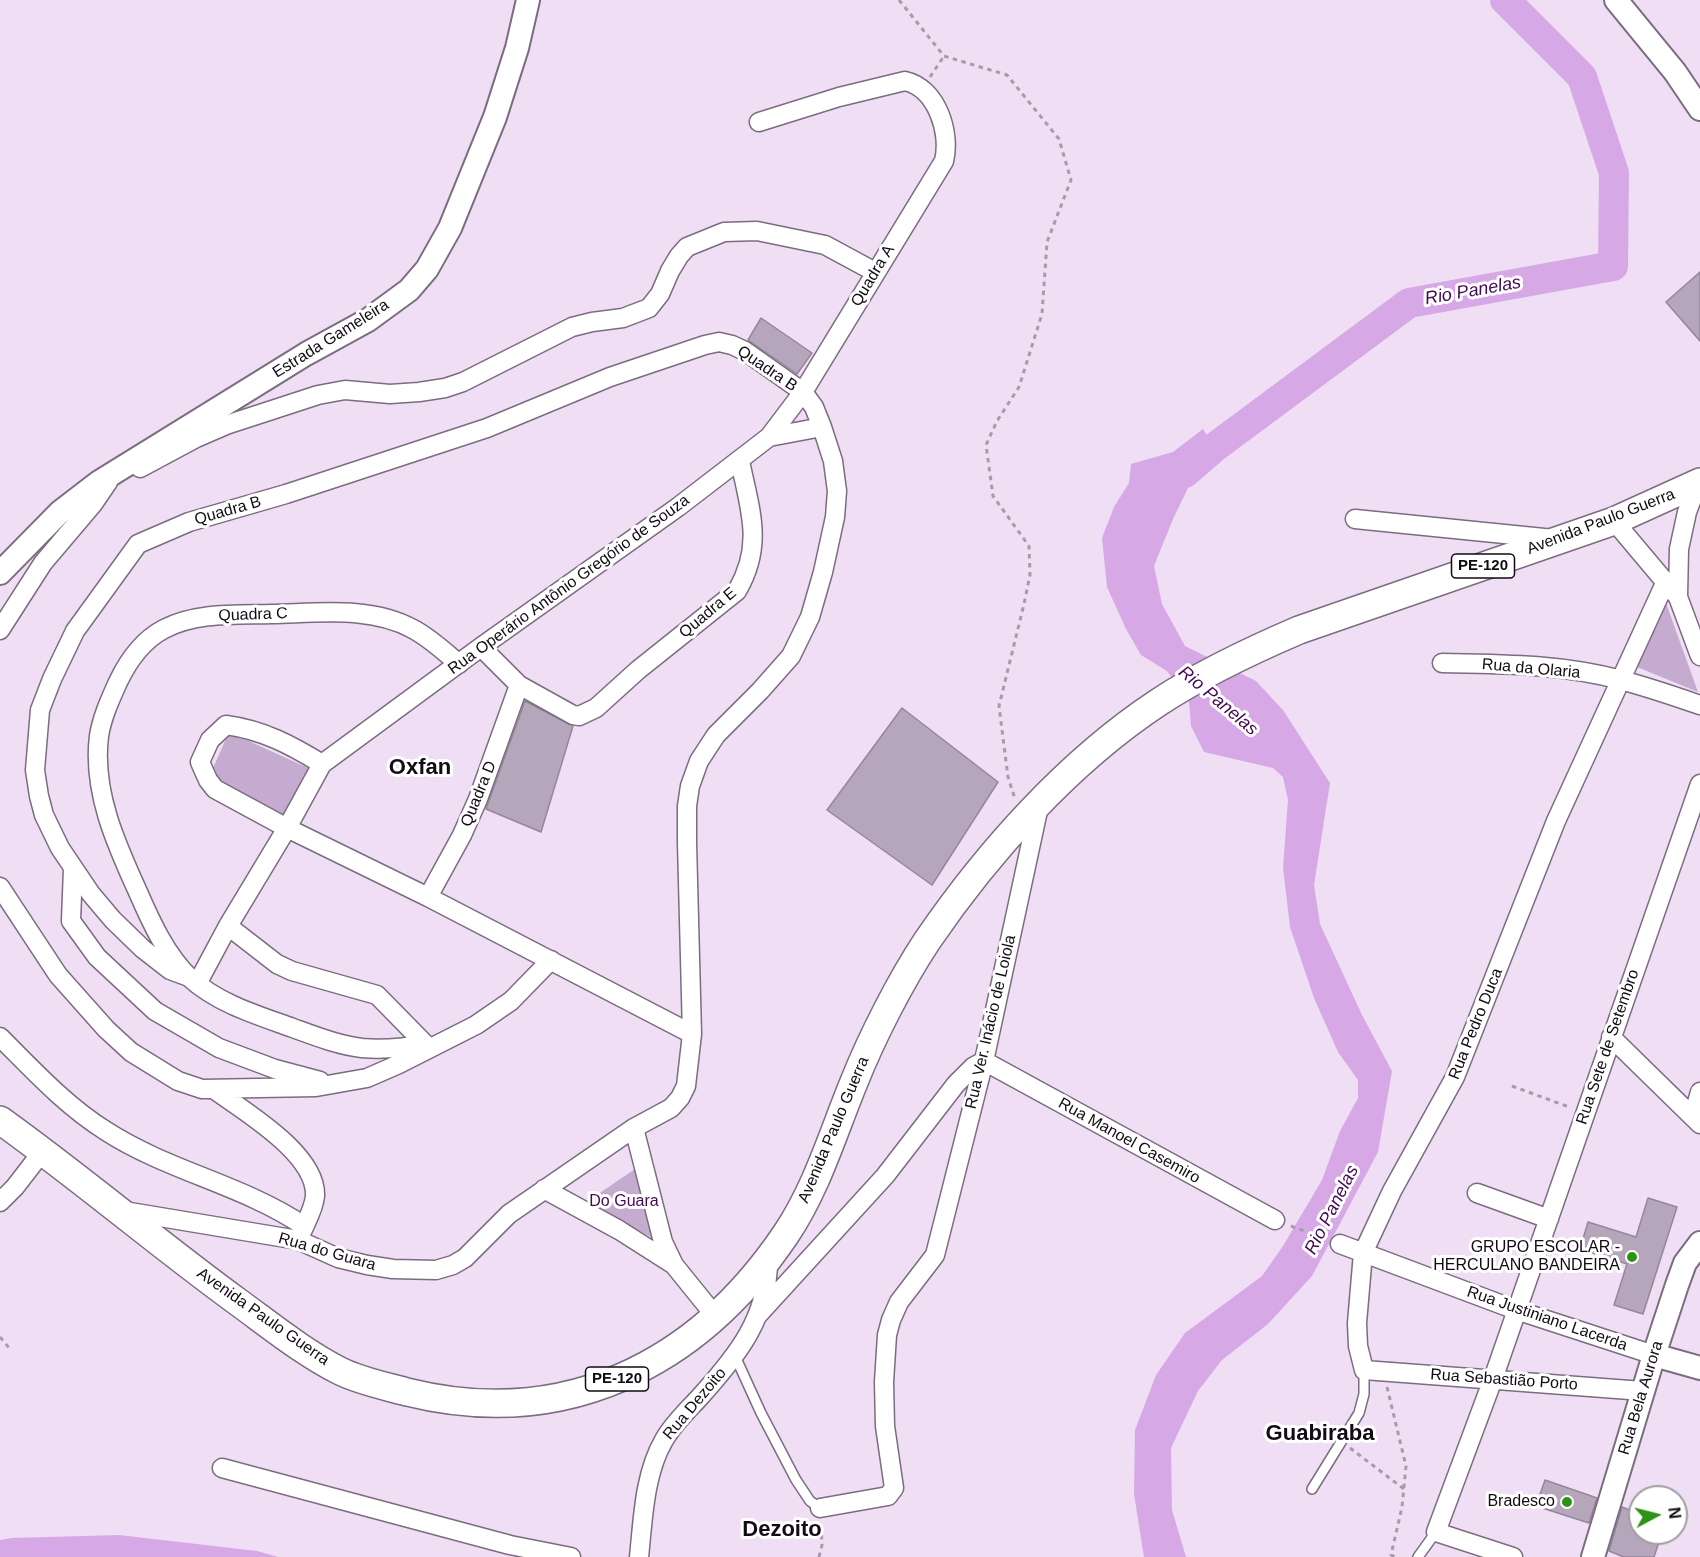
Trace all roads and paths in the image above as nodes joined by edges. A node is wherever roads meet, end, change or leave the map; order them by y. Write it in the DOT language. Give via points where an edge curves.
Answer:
graph roads {
  1 [pos="528,0"];
  2 [pos="899,0"];
  3 [pos="1616,0"];
  4 [pos="944,56"];
  5 [pos="921,89"];
  6 [pos="1700,109"];
  7 [pos="759,122"];
  8 [pos="875,272"];
  9 [pos="803,392"];
  10 [pos="822,427"];
  11 [pos="769,437"];
  12 [pos="740,461"];
  13 [pos="105,481"];
  14 [pos="1699,483"];
  15 [pos="1355,519"];
  16 [pos="1614,521"];
  17 [pos="1562,539"];
  18 [pos="0,573"];
  19 [pos="1666,581"];
  20 [pos="1678,597"];
  21 [pos="1693,621"];
  22 [pos="0,630"];
  23 [pos="481,647"];
  24 [pos="1700,656"];
  25 [pos="1442,663"];
  26 [pos="459,664"];
  27 [pos="1620,679"];
  28 [pos="519,685"];
  29 [pos="1700,705"];
  30 [pos="322,764"];
  31 [pos="1700,784"];
  32 [pos="1032,812"];
  33 [pos="287,828"];
  34 [pos="73,868"];
  35 [pos="0,886"];
  36 [pos="428,897"];
  37 [pos="228,926"];
  38 [pos="551,960"];
  39 [pos="193,980"];
  40 [pos="692,1034"];
  41 [pos="0,1037"];
  42 [pos="1611,1037"];
  43 [pos="426,1046"];
  44 [pos="984,1061"];
  45 [pos="333,1085"];
  46 [pos="1512,1086"];
  47 [pos="215,1090"];
  48 [pos="1700,1092"];
  49 [pos="1585,1113"];
  50 [pos="0,1120"];
  51 [pos="1696,1120"];
  52 [pos="634,1128"];
  53 [pos="42,1152"];
  54 [pos="544,1189"];
  55 [pos="1476,1193"];
  56 [pos="0,1202"];
  57 [pos="120,1210"];
  58 [pos="1549,1219"];
  59 [pos="1275,1220"];
  60 [pos="301,1233"];
  61 [pos="1700,1243"];
  62 [pos="1340,1244"];
  63 [pos="1363,1253"];
  64 [pos="768,1258"];
  65 [pos="674,1265"];
  66 [pos="1516,1310"];
  67 [pos="758,1315"];
  68 [pos="716,1317"];
  69 [pos="0,1336"];
  70 [pos="10,1349"];
  71 [pos="1654,1355"];
  72 [pos="735,1356"];
  73 [pos="1700,1368"];
  74 [pos="1373,1370"];
  75 [pos="1493,1379"];
  76 [pos="1643,1391"];
  77 [pos="1341,1442"];
  78 [pos="222,1468"];
  79 [pos="1404,1489"];
  80 [pos="1312,1490"];
  81 [pos="820,1508"];
  82 [pos="1436,1532"];
  83 [pos="571,1557"];
  84 [pos="639,1557"];
  85 [pos="819,1557"];
  86 [pos="1395,1557"];
  87 [pos="1418,1557"];
  88 [pos="1514,1557"];
  89 [pos="1593,1557"];
  1 -- 13 [label="street, Estrada Gameleira" via="495,117 450,228 426,269 408,290 368,320 306,354"];
  2 -- 4 [label="path"];
  3 -- 6 [label="street"];
  4 -- 5 [label="path"];
  4 -- 32 [label="path" via="1007,75 1059,139 1071,180 1047,242 1042,314 1019,387 986,445 993,496 1029,546 1030,576 999,706 1013,796"];
  5 -- 7 [label="street" via="905,81"];
  5 -- 8 [label="street, Quadra A" via="943,123 944,161"];
  8 -- 9 [label="street, Quadra A"];
  8 -- 13 [label="street" via="825,245 757,231 724,232 687,247 669,271 655,303 639,313 572,327 445,388 390,394 345,390 273,409 196,438 122,478"];
  9 -- 10 [label="street, Rua do Guara"];
  9 -- 11 [label="street, Rua Operário Antônio Gregório de Souza"];
  9 -- 34 [label="street, Quadra B" via="745,351 718,342 610,377 487,428 189,522 138,543 75,631 40,710 34,770 39,796 60,848"];
  10 -- 11 [label="street"];
  10 -- 40 [label="street, Rua do Guara" via="837,491 826,561 810,617 791,656 716,735 699,761 690,786 687,843"];
  11 -- 12 [label="street, Rua Operário Antônio Gregório de Souza"];
  12 -- 23 [label="street, Rua Operário Antônio Gregório de Souza"];
  12 -- 28 [label="street, Quadra E" via="754,538 748,573 737,591 584,715 573,715"];
  13 -- 18 [label="street, Estrada Gameleira" via="60,512"];
  13 -- 22 [label="street" via="93,504 43,563"];
  14 -- 16 [label="main road, Avenida Paulo Guerra / PE-120"];
  14 -- 20 [label="street" via="1679,549"];
  15 -- 17 [label="street"];
  16 -- 17 [label="main road, Avenida Paulo Guerra / PE-120"];
  16 -- 19 [label="street"];
  17 -- 32 [label="main road, Avenida Paulo Guerra / PE-120" via="1299,630 1213,670 1131,722 1071,772"];
  19 -- 20 [label="street"];
  19 -- 27 [label="street, Rua Pedro Duca"];
  20 -- 21 [label="street"];
  21 -- 24 [label="street"];
  23 -- 26 [label="street, Rua Operário Antônio Gregório de Souza"];
  23 -- 28 [label="street"];
  25 -- 27 [label="street, Rua da Olaria" via="1543,667"];
  26 -- 30 [label="street, Rua Operário Antônio Gregório de Souza"];
  26 -- 39 [label="street, Quadra C" via="413,629 383,616 342,613 185,620 162,629 139,647 105,709 99,737 104,803 111,830 147,912 164,945"];
  27 -- 29 [label="street, Rua da Olaria"];
  27 -- 63 [label="street, Rua Pedro Duca" via="1556,821 1455,1077 1392,1191"];
  28 -- 36 [label="street, Quadra D" via="478,799"];
  30 -- 33 [label="street"];
  30 -- 33 [label="street" via="255,730 226,725 210,740 200,762 215,789"];
  31 -- 42 [label="street, Rua Sete de Setembro"];
  32 -- 44 [label="street, Rua Ver. Inácio de Loiola"];
  32 -- 64 [label="main road, Avenida Paulo Guerra / PE-120" via="958,898 924,945 854,1081 809,1194"];
  33 -- 36 [label="street"];
  33 -- 37 [label="street"];
  34 -- 39 [label="street, Quadra B" via="98,903 143,949 170,970"];
  34 -- 45 [label="street" via="71,921 97,957 155,1011 219,1048"];
  35 -- 47 [label="street" via="58,975 106,1029 131,1052 178,1081"];
  36 -- 38 [label="street"];
  37 -- 39 [label="street"];
  37 -- 43 [label="street" via="292,971 377,995"];
  38 -- 40 [label="street"];
  38 -- 43 [label="street" via="511,1001 476,1025"];
  39 -- 43 [label="street, Quadra B" via="242,1010 333,1042 382,1049"];
  40 -- 52 [label="street, Rua do Guara" via="686,1086 680,1098 671,1108"];
  41 -- 60 [label="street" via="58,1094 106,1132 162,1161 278,1210"];
  42 -- 49 [label="street, Rua Sete de Setembro"];
  42 -- 51 [label="street"];
  43 -- 45 [label="street" via="367,1078"];
  44 -- 59 [label="street, Rua Manoel Casemiro"];
  44 -- 67 [label="street" via="956,1084 885,1176"];
  44 -- 81 [label="street, Rua Ver. Inácio de Loiola" via="935,1255 893,1311 887,1335 885,1426 894,1488 888,1496"];
  45 -- 47 [label="street"];
  46 -- 49 [label="path"];
  47 -- 60 [label="street" via="278,1136 306,1169 315,1200"];
  48 -- 51 [label="street"];
  49 -- 58 [label="street, Rua Sete de Setembro"];
  50 -- 53 [label="main road, Avenida Paulo Guerra / PE-120"];
  52 -- 54 [label="street, Rua do Guara"];
  52 -- 65 [label="street" via="657,1223"];
  53 -- 56 [label="street"];
  53 -- 57 [label="main road, Avenida Paulo Guerra / PE-120"];
  54 -- 60 [label="street, Rua do Guara" via="509,1214 465,1258 436,1270 393,1269 338,1258"];
  54 -- 65 [label="street"];
  55 -- 58 [label="street"];
  57 -- 60 [label="street, Rua do Guara"];
  57 -- 68 [label="main road, Avenida Paulo Guerra / PE-120" via="301,1348 344,1373 439,1400 528,1403 578,1394 635,1372 673,1351"];
  58 -- 66 [label="street, Rua Sete de Setembro"];
  59 -- 62 [label="path"];
  61 -- 71 [label="street, Rua Bela Aurora" via="1685,1263"];
  62 -- 63 [label="street, Rua Justiniano Lacerda"];
  63 -- 66 [label="street, Rua Justiniano Lacerda"];
  63 -- 74 [label="street, Rua Pedro Duca" via="1358,1346"];
  64 -- 67 [label="street, Rua Dezoito" via="765,1294"];
  64 -- 68 [label="main road, Avenida Paulo Guerra / PE-120"];
  65 -- 68 [label="street"];
  66 -- 71 [label="street, Rua Justiniano Lacerda"];
  66 -- 75 [label="street, Rua Sete de Setembro"];
  67 -- 72 [label="street, Rua Dezoito"];
  69 -- 70 [label="path"];
  71 -- 73 [label="street"];
  71 -- 76 [label="street, Rua Bela Aurora"];
  72 -- 81 [label="lane" via="792,1471 810,1501"];
  72 -- 84 [label="street, Rua Dezoito" via="662,1442 645,1502"];
  74 -- 75 [label="street, Rua Sebastião Porto"];
  74 -- 77 [label="lane" via="1359,1413"];
  74 -- 79 [label="path" via="1394,1412 1406,1466"];
  75 -- 76 [label="street, Rua Sebastião Porto"];
  75 -- 82 [label="street, Rua Sete de Setembro"];
  76 -- 89 [label="street, Rua Bela Aurora"];
  77 -- 79 [label="path"];
  77 -- 80 [label="lane"];
  78 -- 83 [label="street" via="510,1545"];
  79 -- 86 [label="path" via="1391,1555"];
  81 -- 85 [label="path"];
  82 -- 87 [label="lane"];
  82 -- 88 [label="street"];
}
